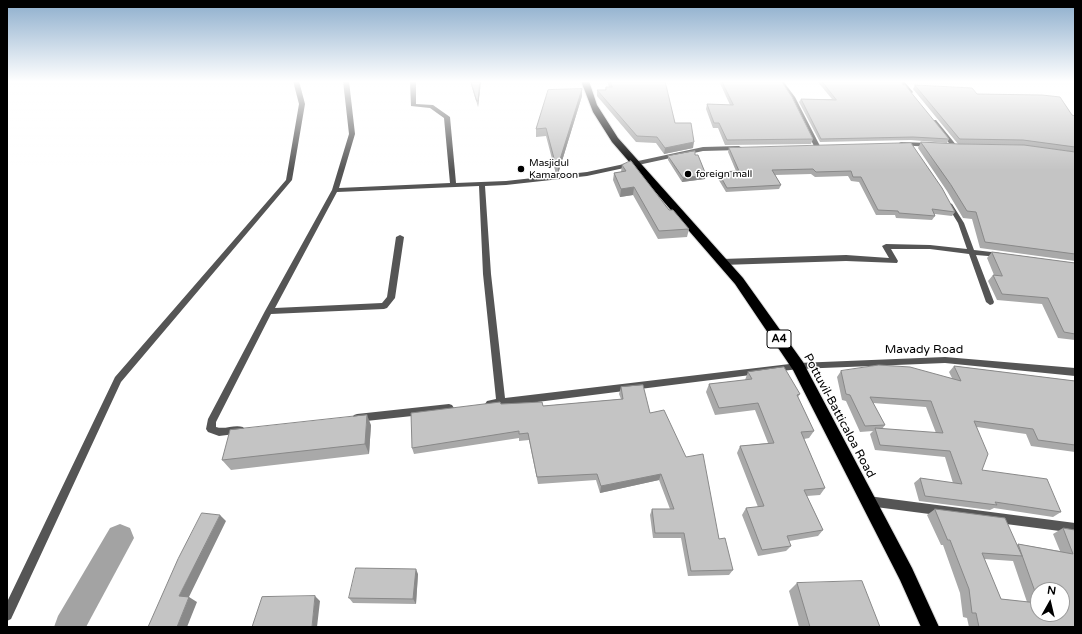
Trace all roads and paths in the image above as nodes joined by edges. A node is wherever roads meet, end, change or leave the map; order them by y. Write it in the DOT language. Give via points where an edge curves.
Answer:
graph roads {
  1 [pos="301,111"];
  2 [pos="349,111"];
  3 [pos="438,111"];
  4 [pos="596,111"];
  5 [pos="799,111"];
  6 [pos="930,117"];
  7 [pos="895,144"];
  8 [pos="810,146"];
  9 [pos="817,146"];
  10 [pos="825,146"];
  11 [pos="941,146"];
  12 [pos="948,146"];
  13 [pos="956,147"];
  14 [pos="963,147"];
  15 [pos="748,148"];
  16 [pos="635,163"];
  17 [pos="482,184"];
  18 [pos="453,186"];
  19 [pos="335,190"];
  20 [pos="946,198"];
  21 [pos="400,237"];
  22 [pos="971,251"];
  23 [pos="1009,256"];
  24 [pos="722,262"];
  25 [pos="990,302"];
  26 [pos="268,311"];
  27 [pos="798,366"];
  28 [pos="1075,372"];
  29 [pos="501,403"];
  30 [pos="478,405"];
  31 [pos="462,407"];
  32 [pos="345,419"];
  33 [pos="251,429"];
  34 [pos="868,501"];
  35 [pos="1075,528"];
  36 [pos="7,615"];
  37 [pos="930,627"];
  1 -- 36 [label="street" via="289,180 118,380"];
  2 -- 19 [label="street" via="352,134"];
  3 -- 18 [label="street" via="447,117"];
  4 -- 16 [label="highway, Pottuvil-Batticaloa Road / A4" via="615,140"];
  5 -- 9 [label="street"];
  6 -- 13 [label="street"];
  7 -- 11 [label="street" via="913,147"];
  8 -- 9 [label="street"];
  9 -- 10 [label="street"];
  12 -- 13 [label="street"];
  13 -- 14 [label="street"];
  15 -- 16 [label="street" via="703,149"];
  16 -- 17 [label="street" via="587,174"];
  16 -- 24 [label="highway, Pottuvil-Batticaloa Road / A4"];
  17 -- 18 [label="street"];
  17 -- 29 [label="street" via="487,274"];
  18 -- 19 [label="street"];
  19 -- 26 [label="street"];
  20 -- 22 [label="street" via="961,224"];
  21 -- 26 [label="street" via="391,298 384,306"];
  22 -- 23 [label="street"];
  22 -- 24 [label="street" via="886,246 894,261 846,258"];
  22 -- 25 [label="street"];
  24 -- 27 [label="highway, Pottuvil-Batticaloa Road / A4" via="739,281"];
  26 -- 33 [label="street" via="211,422 211,429 220,432"];
  27 -- 28 [label="street, Mavady Road" via="945,360"];
  27 -- 29 [label="street, Mavady Road"];
  27 -- 34 [label="highway, Pottuvil-Batticaloa Road / A4"];
  29 -- 30 [label="street, Mavady Road"];
  31 -- 32 [label="street"];
  34 -- 35 [label="street"];
  34 -- 37 [label="highway, Pottuvil-Batticaloa Road / A4"];
}
